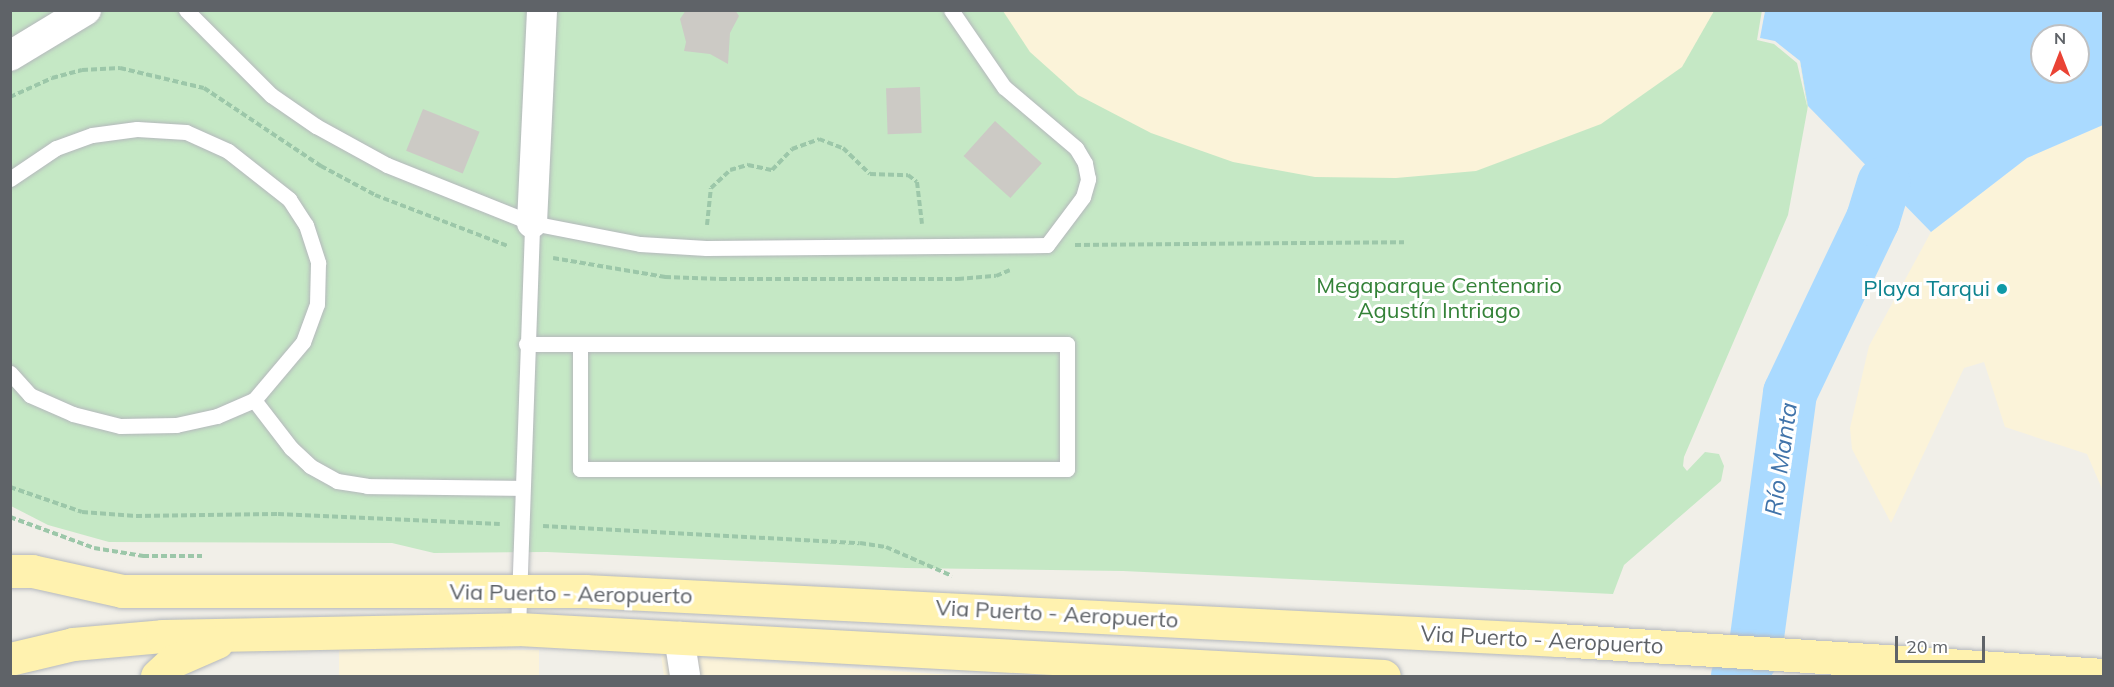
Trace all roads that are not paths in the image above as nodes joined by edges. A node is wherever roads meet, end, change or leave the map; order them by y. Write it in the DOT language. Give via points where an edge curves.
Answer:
graph roads {
  1 [pos="86,10"];
  2 [pos="186,10"];
  3 [pos="542,10"];
  4 [pos="951,10"];
  5 [pos="10,56"];
  6 [pos="10,179"];
  7 [pos="532,223"];
  8 [pos="526,344"];
  9 [pos="580,344"];
  10 [pos="10,372"];
  11 [pos="254,400"];
  12 [pos="522,488"];
  13 [pos="10,571"];
  14 [pos="519,590"];
  15 [pos="518,629"];
  16 [pos="241,635"];
  17 [pos="679,637"];
  18 [pos="10,659"];
  19 [pos="2103,675"];
  20 [pos="157,676"];
  21 [pos="685,676"];
  22 [pos="1384,676"];
  1 -- 5 [label="street"];
  2 -- 7 [label="lane" via="271,95 316,126 387,165"];
  3 -- 7 [label="street"];
  4 -- 7 [label="lane" via="1004,87 1076,148 1085,163 1088,179 1083,197 1047,245 706,248 640,244"];
  6 -- 11 [label="lane" via="56,148 92,135 137,129 186,132 228,151 289,199 306,225 318,263 317,304 303,342"];
  7 -- 8 [label="lane"];
  8 -- 9 [label="lane"];
  8 -- 12 [label="lane"];
  9 -- 9 [label="lane" via="1067,344 1067,469 580,469"];
  10 -- 11 [label="lane" via="30,395 73,414 120,426 177,425 217,416"];
  11 -- 12 [label="lane" via="297,454 337,481 367,486"];
  12 -- 14 [label="lane"];
  13 -- 14 [label="main road, Via Puerto - Aeropuerto" via="32,571 122,591"];
  14 -- 15 [label="lane"];
  14 -- 19 [label="main road, Via Puerto - Aeropuerto" via="1558,640"];
  15 -- 16 [label="main road, Via Puerto - Aeropuerto"];
  15 -- 17 [label="main road, Via Puerto - Aeropuerto"];
  16 -- 18 [label="main road, Via Puerto - Aeropuerto" via="118,639 24,653"];
  16 -- 20 [label="main road" via="197,648 173,661"];
  17 -- 21 [label="street"];
  17 -- 22 [label="main road, Via Puerto - Aeropuerto"];
}
